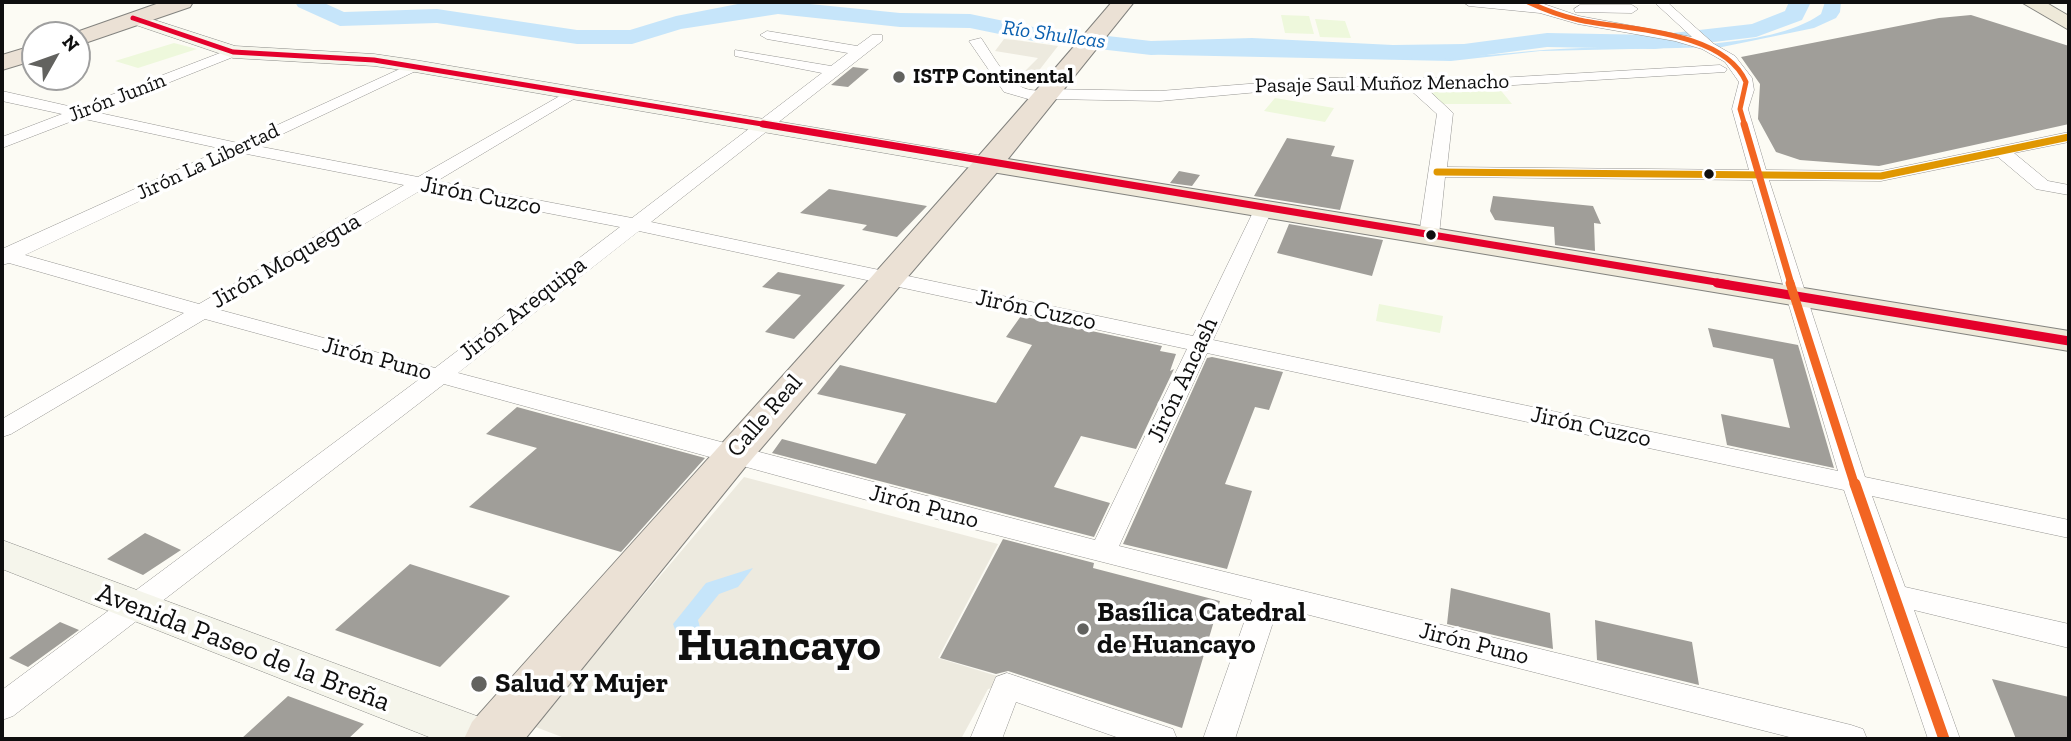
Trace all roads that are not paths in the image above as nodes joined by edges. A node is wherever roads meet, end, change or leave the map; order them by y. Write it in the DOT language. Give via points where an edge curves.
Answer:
graph roads {
  1 [pos="182,2"];
  2 [pos="1123,2"];
  3 [pos="1469,2"];
  4 [pos="1528,2"];
  5 [pos="1660,2"];
  6 [pos="2031,2"];
  7 [pos="1542,9"];
  8 [pos="1632,9"];
  9 [pos="148,11"];
  10 [pos="2069,24"];
  11 [pos="91,28"];
  12 [pos="91,33"];
  13 [pos="767,35"];
  14 [pos="877,38"];
  15 [pos="976,41"];
  16 [pos="21,51"];
  17 [pos="860,51"];
  18 [pos="1715,51"];
  19 [pos="233,52"];
  20 [pos="740,53"];
  21 [pos="21,57"];
  22 [pos="2,58"];
  23 [pos="2,64"];
  24 [pos="415,66"];
  25 [pos="1720,69"];
  26 [pos="834,71"];
  27 [pos="1409,81"];
  28 [pos="572,94"];
  29 [pos="1045,94"];
  30 [pos="2,96"];
  31 [pos="79,113"];
  32 [pos="764,126"];
  33 [pos="2069,137"];
  34 [pos="2,143"];
  35 [pos="240,148"];
  36 [pos="2001,151"];
  37 [pos="989,164"];
  38 [pos="1437,172"];
  39 [pos="1759,174"];
  40 [pos="419,184"];
  41 [pos="2069,190"];
  42 [pos="1264,208"];
  43 [pos="633,224"];
  44 [pos="1429,235"];
  45 [pos="3,257"];
  46 [pos="884,279"];
  47 [pos="1794,296"];
  48 [pos="199,311"];
  49 [pos="2069,341"];
  50 [pos="1200,345"];
  51 [pos="439,375"];
  52 [pos="2,429"];
  53 [pos="731,456"];
  54 [pos="1854,482"];
  55 [pos="2069,529"];
  56 [pos="1103,552"];
  57 [pos="2,554"];
  58 [pos="1269,592"];
  59 [pos="1895,595"];
  60 [pos="134,607"];
  61 [pos="2069,636"];
  62 [pos="2,707"];
  63 [pos="485,739"];
  64 [pos="492,739"];
  65 [pos="985,739"];
  66 [pos="1161,739"];
  67 [pos="1219,739"];
  68 [pos="1851,739"];
  69 [pos="1944,739"];
  1 -- 9 [label="highway"];
  2 -- 29 [label="highway, Calle Real"];
  3 -- 7 [label="street"];
  4 -- 7 [label="street"];
  5 -- 18 [label="street"];
  6 -- 10 [label="main road"];
  7 -- 8 [label="street"];
  7 -- 18 [label="street"];
  9 -- 11 [label="highway"];
  9 -- 12 [label="highway"];
  9 -- 19 [label="street"];
  13 -- 17 [label="street"];
  14 -- 17 [label="street, Jirón Arequipa"];
  15 -- 29 [label="street" via="1009,89"];
  16 -- 22 [label="highway"];
  17 -- 26 [label="street, Jirón Arequipa"];
  18 -- 39 [label="street" via="1745,78 1747,88 1740,109"];
  19 -- 24 [label="street"];
  19 -- 31 [label="street, Jirón Junín"];
  20 -- 26 [label="street"];
  21 -- 23 [label="highway"];
  24 -- 28 [label="street"];
  24 -- 35 [label="street, Jirón La Libertad"];
  25 -- 27 [label="street, Pasaje Saul Muñoz Menacho" via="1498,82"];
  26 -- 32 [label="street, Jirón Arequipa"];
  27 -- 29 [label="street, Pasaje Saul Muñoz Menacho" via="1270,85 1160,96"];
  27 -- 38 [label="street" via="1445,113"];
  28 -- 32 [label="street"];
  28 -- 40 [label="street, Jirón Moquegua"];
  29 -- 37 [label="highway, Calle Real"];
  30 -- 31 [label="street, Jirón Cuzco"];
  31 -- 34 [label="street, Jirón Junín"];
  31 -- 35 [label="street, Jirón Cuzco"];
  32 -- 37 [label="street"];
  32 -- 43 [label="street, Jirón Arequipa"];
  33 -- 36 [label="street"];
  35 -- 40 [label="street, Jirón Cuzco"];
  35 -- 45 [label="street, Jirón La Libertad"];
  36 -- 39 [label="street" via="1881,176"];
  36 -- 41 [label="street" via="2042,185"];
  37 -- 42 [label="main road"];
  37 -- 46 [label="highway, Calle Real"];
  38 -- 39 [label="street"];
  38 -- 44 [label="street"];
  39 -- 47 [label="street"];
  40 -- 43 [label="street, Jirón Cuzco"];
  40 -- 48 [label="street, Jirón Moquegua"];
  42 -- 44 [label="main road"];
  42 -- 50 [label="street, Jirón Ancash"];
  43 -- 46 [label="street, Jirón Cuzco"];
  43 -- 51 [label="street, Jirón Arequipa"];
  44 -- 47 [label="main road"];
  45 -- 48 [label="street, Jirón Puno"];
  46 -- 50 [label="street, Jirón Cuzco"];
  46 -- 53 [label="highway, Calle Real"];
  47 -- 49 [label="main road"];
  47 -- 54 [label="street"];
  48 -- 51 [label="street, Jirón Puno"];
  48 -- 52 [label="street, Jirón Moquegua"];
  50 -- 54 [label="street, Jirón Cuzco"];
  50 -- 56 [label="street, Jirón Ancash"];
  51 -- 53 [label="street, Jirón Puno"];
  51 -- 60 [label="street, Jirón Arequipa"];
  53 -- 56 [label="street, Jirón Puno"];
  53 -- 64 [label="highway, Calle Real"];
  54 -- 55 [label="street, Jirón Cuzco"];
  54 -- 59 [label="street"];
  56 -- 58 [label="street, Jirón Puno"];
  57 -- 60 [label="street, Avenida Paseo de la Breña"];
  58 -- 67 [label="street"];
  58 -- 68 [label="street, Jirón Puno"];
  59 -- 61 [label="street"];
  59 -- 69 [label="street"];
  60 -- 62 [label="street, Jirón Arequipa"];
  60 -- 63 [label="street, Avenida Paseo de la Breña"];
  65 -- 66 [label="street" via="1007,686"];
}
